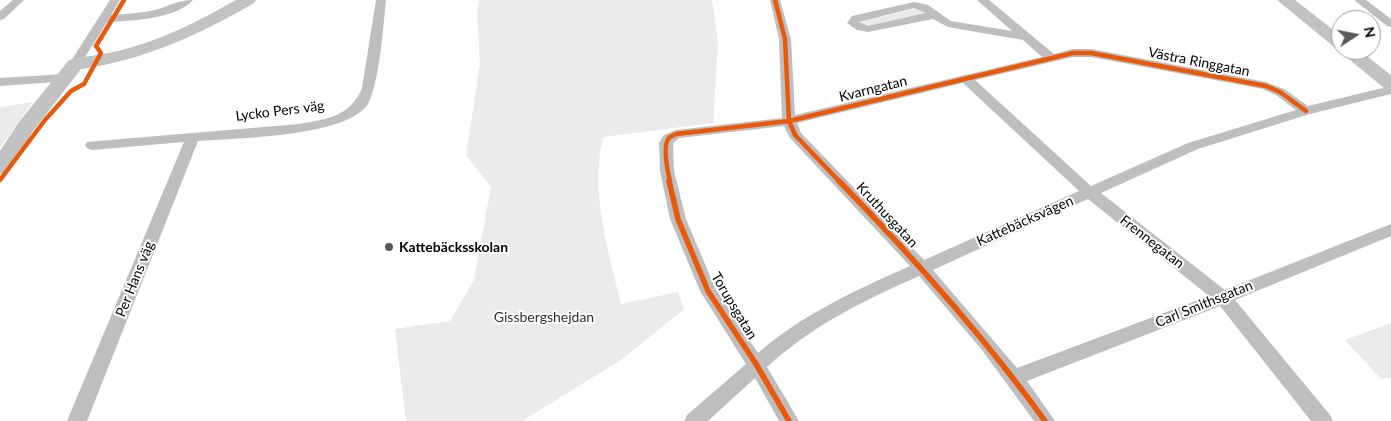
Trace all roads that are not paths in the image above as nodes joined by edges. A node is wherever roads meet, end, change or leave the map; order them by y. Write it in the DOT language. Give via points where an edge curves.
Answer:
graph roads {
  1 [pos="19,0"];
  2 [pos="115,0"];
  3 [pos="188,0"];
  4 [pos="248,0"];
  5 [pos="381,0"];
  6 [pos="775,0"];
  7 [pos="982,0"];
  8 [pos="1284,0"];
  9 [pos="1359,0"];
  10 [pos="934,15"];
  11 [pos="0,17"];
  12 [pos="103,19"];
  13 [pos="1391,24"];
  14 [pos="1025,37"];
  15 [pos="1331,37"];
  16 [pos="1081,52"];
  17 [pos="1051,58"];
  18 [pos="1361,60"];
  19 [pos="70,71"];
  20 [pos="965,78"];
  21 [pos="0,82"];
  22 [pos="1391,84"];
  23 [pos="1391,90"];
  24 [pos="1306,111"];
  25 [pos="789,121"];
  26 [pos="193,137"];
  27 [pos="669,138"];
  28 [pos="92,145"];
  29 [pos="0,167"];
  30 [pos="1089,192"];
  31 [pos="1391,230"];
  32 [pos="921,267"];
  33 [pos="1224,298"];
  34 [pos="756,364"];
  35 [pos="1016,378"];
  36 [pos="77,421"];
  37 [pos="694,421"];
  38 [pos="789,421"];
  39 [pos="1045,421"];
  40 [pos="1322,421"];
  1 -- 11 [label="street"];
  2 -- 12 [label="street"];
  3 -- 12 [label="street" via="147,16"];
  4 -- 19 [label="street" via="174,39"];
  5 -- 26 [label="street, Lycko Pers väg" via="368,88 362,103 349,115 326,124 299,128"];
  6 -- 25 [label="street, Kruthusgatan" via="785,39"];
  7 -- 14 [label="street"];
  8 -- 15 [label="street"];
  9 -- 13 [label="street"];
  10 -- 10 [label="street" via="924,7 914,5 856,18 853,23 868,29"];
  10 -- 14 [label="street" via="948,24"];
  12 -- 19 [label="street"];
  14 -- 17 [label="street"];
  16 -- 17 [label="street, Kvarngatan"];
  16 -- 24 [label="street, Västra Ringgatan" via="1266,86"];
  17 -- 20 [label="street, Kvarngatan"];
  18 -- 22 [label="street"];
  19 -- 21 [label="street"];
  19 -- 29 [label="street" via="26,127"];
  20 -- 25 [label="street, Kvarngatan"];
  20 -- 30 [label="street, Frennegatan"];
  23 -- 24 [label="street, Kattebäcksvägen"];
  24 -- 30 [label="street, Kattebäcksvägen" via="1193,146"];
  25 -- 27 [label="street, Kvarngatan" via="676,134"];
  25 -- 32 [label="street, Kruthusgatan" via="795,135"];
  26 -- 28 [label="street, Lycko Pers väg"];
  26 -- 36 [label="street, Per Hans väg"];
  27 -- 34 [label="street, Torupsgatan" via="666,143 667,171 678,219 708,291"];
  30 -- 32 [label="street, Kattebäcksvägen"];
  30 -- 33 [label="street, Frennegatan"];
  31 -- 33 [label="street, Carl Smithsgatan"];
  32 -- 34 [label="street, Kattebäcksvägen" via="841,305 786,339"];
  32 -- 35 [label="street, Kruthusgatan"];
  33 -- 35 [label="street, Carl Smithsgatan"];
  33 -- 40 [label="street, Frennegatan"];
  34 -- 37 [label="street, Kattebäcksvägen"];
  34 -- 38 [label="street, Torupsgatan"];
  35 -- 39 [label="street, Kruthusgatan"];
}
